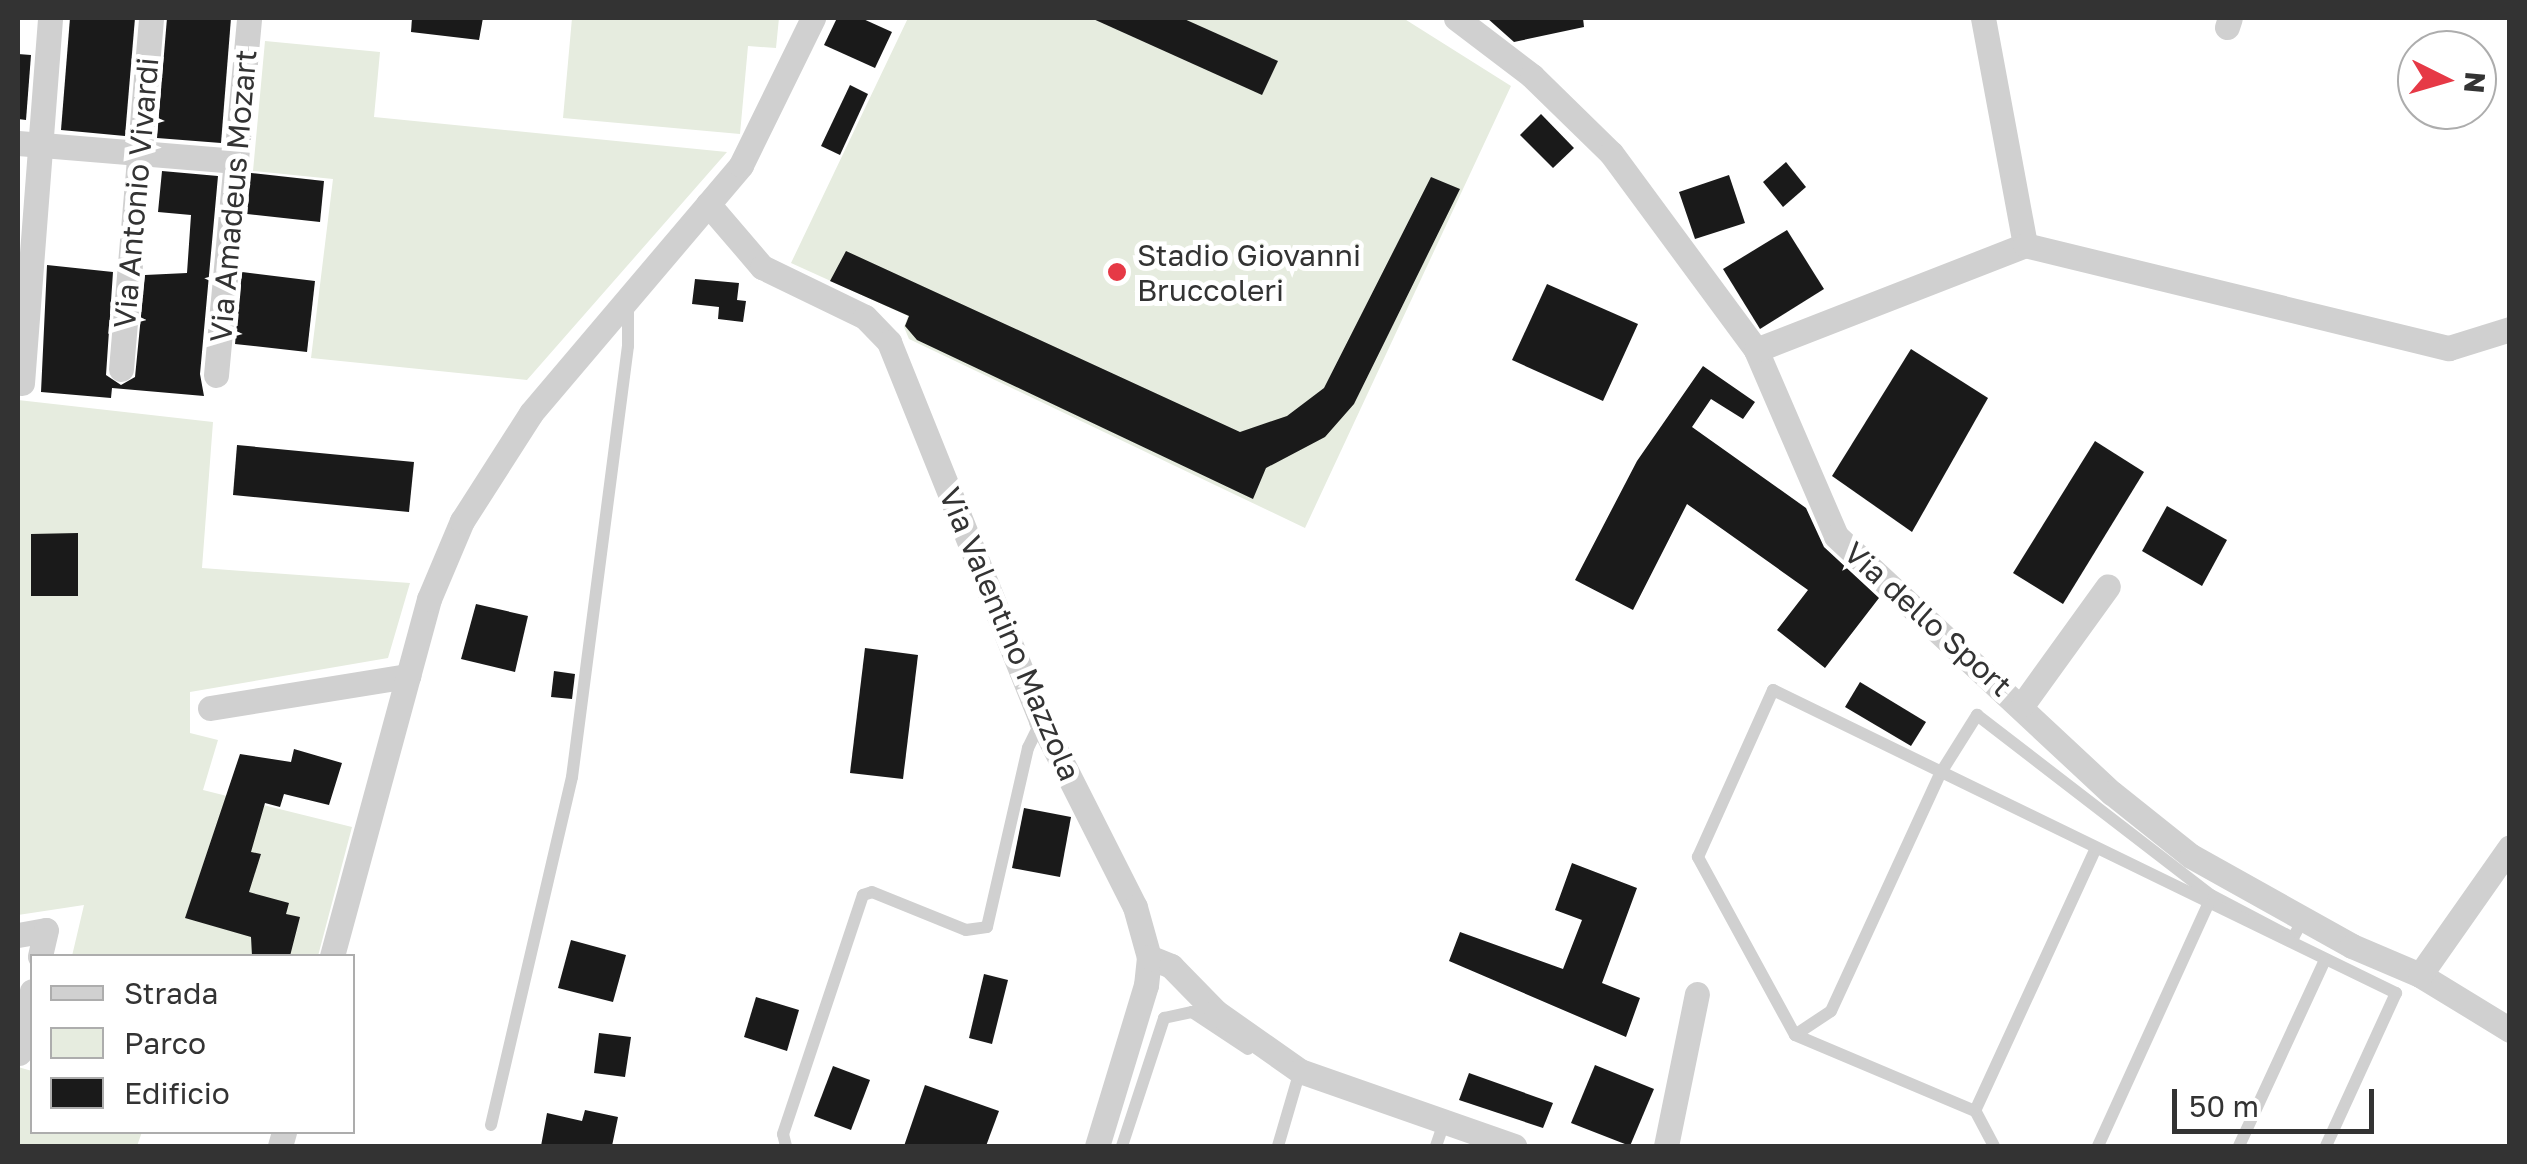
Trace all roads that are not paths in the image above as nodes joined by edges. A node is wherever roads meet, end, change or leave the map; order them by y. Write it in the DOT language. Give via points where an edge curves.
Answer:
graph roads {
  1 [pos="50,18"];
  2 [pos="150,18"];
  3 [pos="249,18"];
  4 [pos="813,18"];
  5 [pos="1456,18"];
  6 [pos="1983,18"];
  7 [pos="29,144"];
  8 [pos="139,154"];
  9 [pos="236,161"];
  10 [pos="708,204"];
  11 [pos="2025,244"];
  12 [pos="628,294"];
  13 [pos="2510,329"];
  14 [pos="1756,350"];
  15 [pos="121,369"];
  16 [pos="216,375"];
  17 [pos="22,382"];
  18 [pos="2108,586"];
  19 [pos="408,676"];
  20 [pos="2023,704"];
  21 [pos="210,708"];
  22 [pos="1041,720"];
  23 [pos="1940,774"];
  24 [pos="2510,847"];
  25 [pos="2096,850"];
  26 [pos="2208,905"];
  27 [pos="2303,919"];
  28 [pos="18,935"];
  29 [pos="40,954"];
  30 [pos="333,954"];
  31 [pos="1149,957"];
  32 [pos="2324,962"];
  33 [pos="2420,975"];
  34 [pos="1698,994"];
  35 [pos="30,1000"];
  36 [pos="2510,1030"];
  37 [pos="1795,1035"];
  38 [pos="18,1053"];
  39 [pos="1298,1076"];
  40 [pos="1974,1111"];
  41 [pos="490,1126"];
  42 [pos="1440,1135"];
  43 [pos="786,1146"];
  44 [pos="1098,1146"];
  45 [pos="1122,1146"];
  46 [pos="1278,1146"];
  47 [pos="1514,1146"];
  48 [pos="1666,1146"];
  49 [pos="1994,1146"];
  50 [pos="2098,1146"];
  51 [pos="2240,1146"];
  52 [pos="2326,1146"];
  1 -- 7 [label="street"];
  2 -- 8 [label="street, Via Antonio Vivardi"];
  3 -- 9 [label="street, Via Amadeus Mozart"];
  4 -- 10 [label="street" via="750,150"];
  5 -- 14 [label="street, Via dello Sport" via="1532,76 1611,153"];
  6 -- 11 [label="street"];
  7 -- 8 [label="street"];
  7 -- 17 [label="street"];
  8 -- 9 [label="street"];
  8 -- 15 [label="street, Via Antonio Vivardi"];
  9 -- 16 [label="street, Via Amadeus Mozart"];
  10 -- 12 [label="street"];
  10 -- 22 [label="street, Via Valentino Mazzola" via="762,267 865,318 890,342"];
  11 -- 13 [label="street" via="2449,348"];
  11 -- 14 [label="street"];
  12 -- 19 [label="street" via="483,483 438,572"];
  12 -- 41 [label="lane" via="628,346 572,777"];
  14 -- 20 [label="street, Via dello Sport" via="1836,536"];
  18 -- 20 [label="street"];
  19 -- 21 [label="street"];
  19 -- 30 [label="street"];
  20 -- 27 [label="street, Via dello Sport" via="2112,793 2191,856"];
  22 -- 31 [label="street, Via Valentino Mazzola" via="1135,907"];
  22 -- 43 [label="lane" via="1028,748 987,927 966,930 872,892 863,895 784,1134"];
  23 -- 25 [label="lane"];
  23 -- 27 [label="lane" via="1971,717 1982,715 2211,895 2293,938"];
  23 -- 37 [label="lane" via="1831,1011"];
  23 -- 37 [label="lane" via="1772,690 1698,858"];
  24 -- 33 [label="street"];
  25 -- 26 [label="lane"];
  25 -- 40 [label="lane"];
  26 -- 32 [label="lane"];
  26 -- 50 [label="lane"];
  27 -- 33 [label="street, Via dello Sport"];
  28 -- 29 [label="street" via="46,930"];
  31 -- 39 [label="street" via="1171,966 1216,1012"];
  31 -- 44 [label="street"];
  32 -- 51 [label="lane"];
  32 -- 52 [label="lane" via="2396,993"];
  33 -- 36 [label="street, Via dello Sport"];
  34 -- 48 [label="street"];
  35 -- 38 [label="street"];
  37 -- 40 [label="lane"];
  39 -- 42 [label="street"];
  39 -- 45 [label="lane" via="1192,1012 1176,1012 1156,1032"];
  39 -- 46 [label="lane"];
  40 -- 49 [label="lane"];
  42 -- 47 [label="street"];
}
